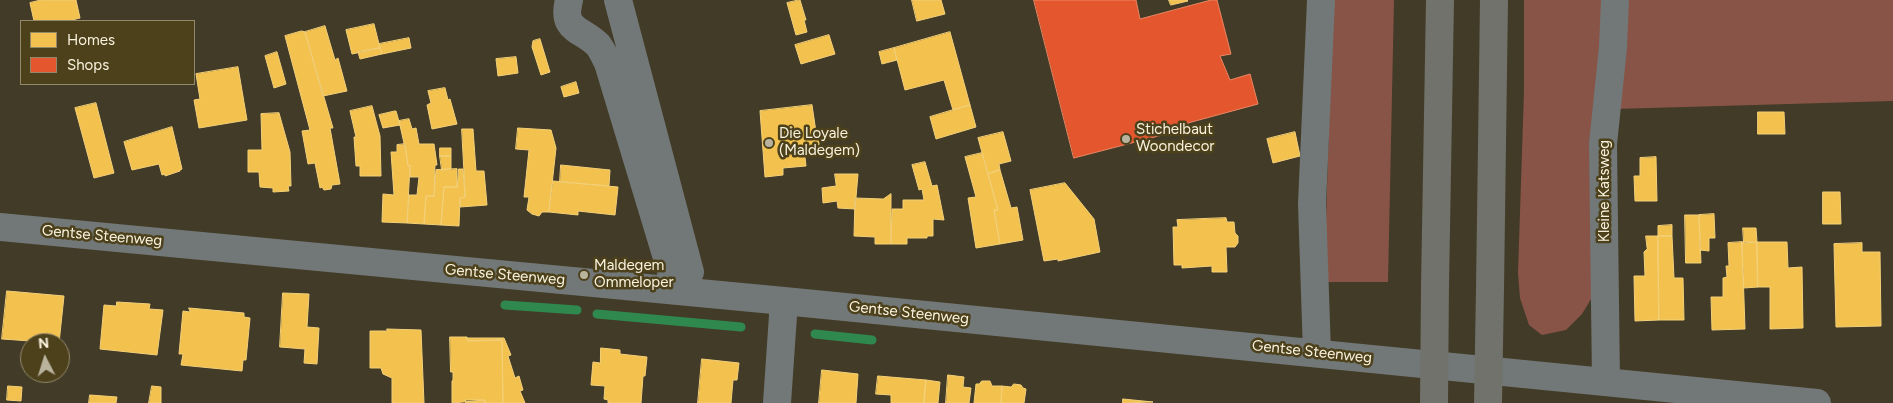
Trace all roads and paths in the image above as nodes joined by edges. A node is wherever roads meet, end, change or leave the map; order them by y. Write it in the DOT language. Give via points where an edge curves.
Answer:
graph roads {
  1 [pos="569,0"];
  2 [pos="618,0"];
  3 [pos="1321,0"];
  4 [pos="1440,0"];
  5 [pos="1494,0"];
  6 [pos="1615,0"];
  7 [pos="0,227"];
  8 [pos="686,292"];
  9 [pos="784,301"];
  10 [pos="1317,353"];
  11 [pos="1606,382"];
  12 [pos="777,403"];
  13 [pos="1434,403"];
  14 [pos="1488,403"];
  15 [pos="1817,403"];
  1 -- 8 [label="street" via="567,20 573,29 600,47 608,63"];
  2 -- 8 [label="street"];
  3 -- 10 [label="street" via="1312,204"];
  4 -- 13 [label="highway, bridge"];
  5 -- 14 [label="highway, bridge"];
  6 -- 11 [label="street, Kleine Katsweg" via="1603,144"];
  7 -- 8 [label="street, Gentse Steenweg"];
  8 -- 9 [label="street, Gentse Steenweg"];
  9 -- 10 [label="street, Gentse Steenweg"];
  9 -- 12 [label="street"];
  10 -- 11 [label="street, Gentse Steenweg"];
  11 -- 15 [label="street, Gentse Steenweg"];
}
